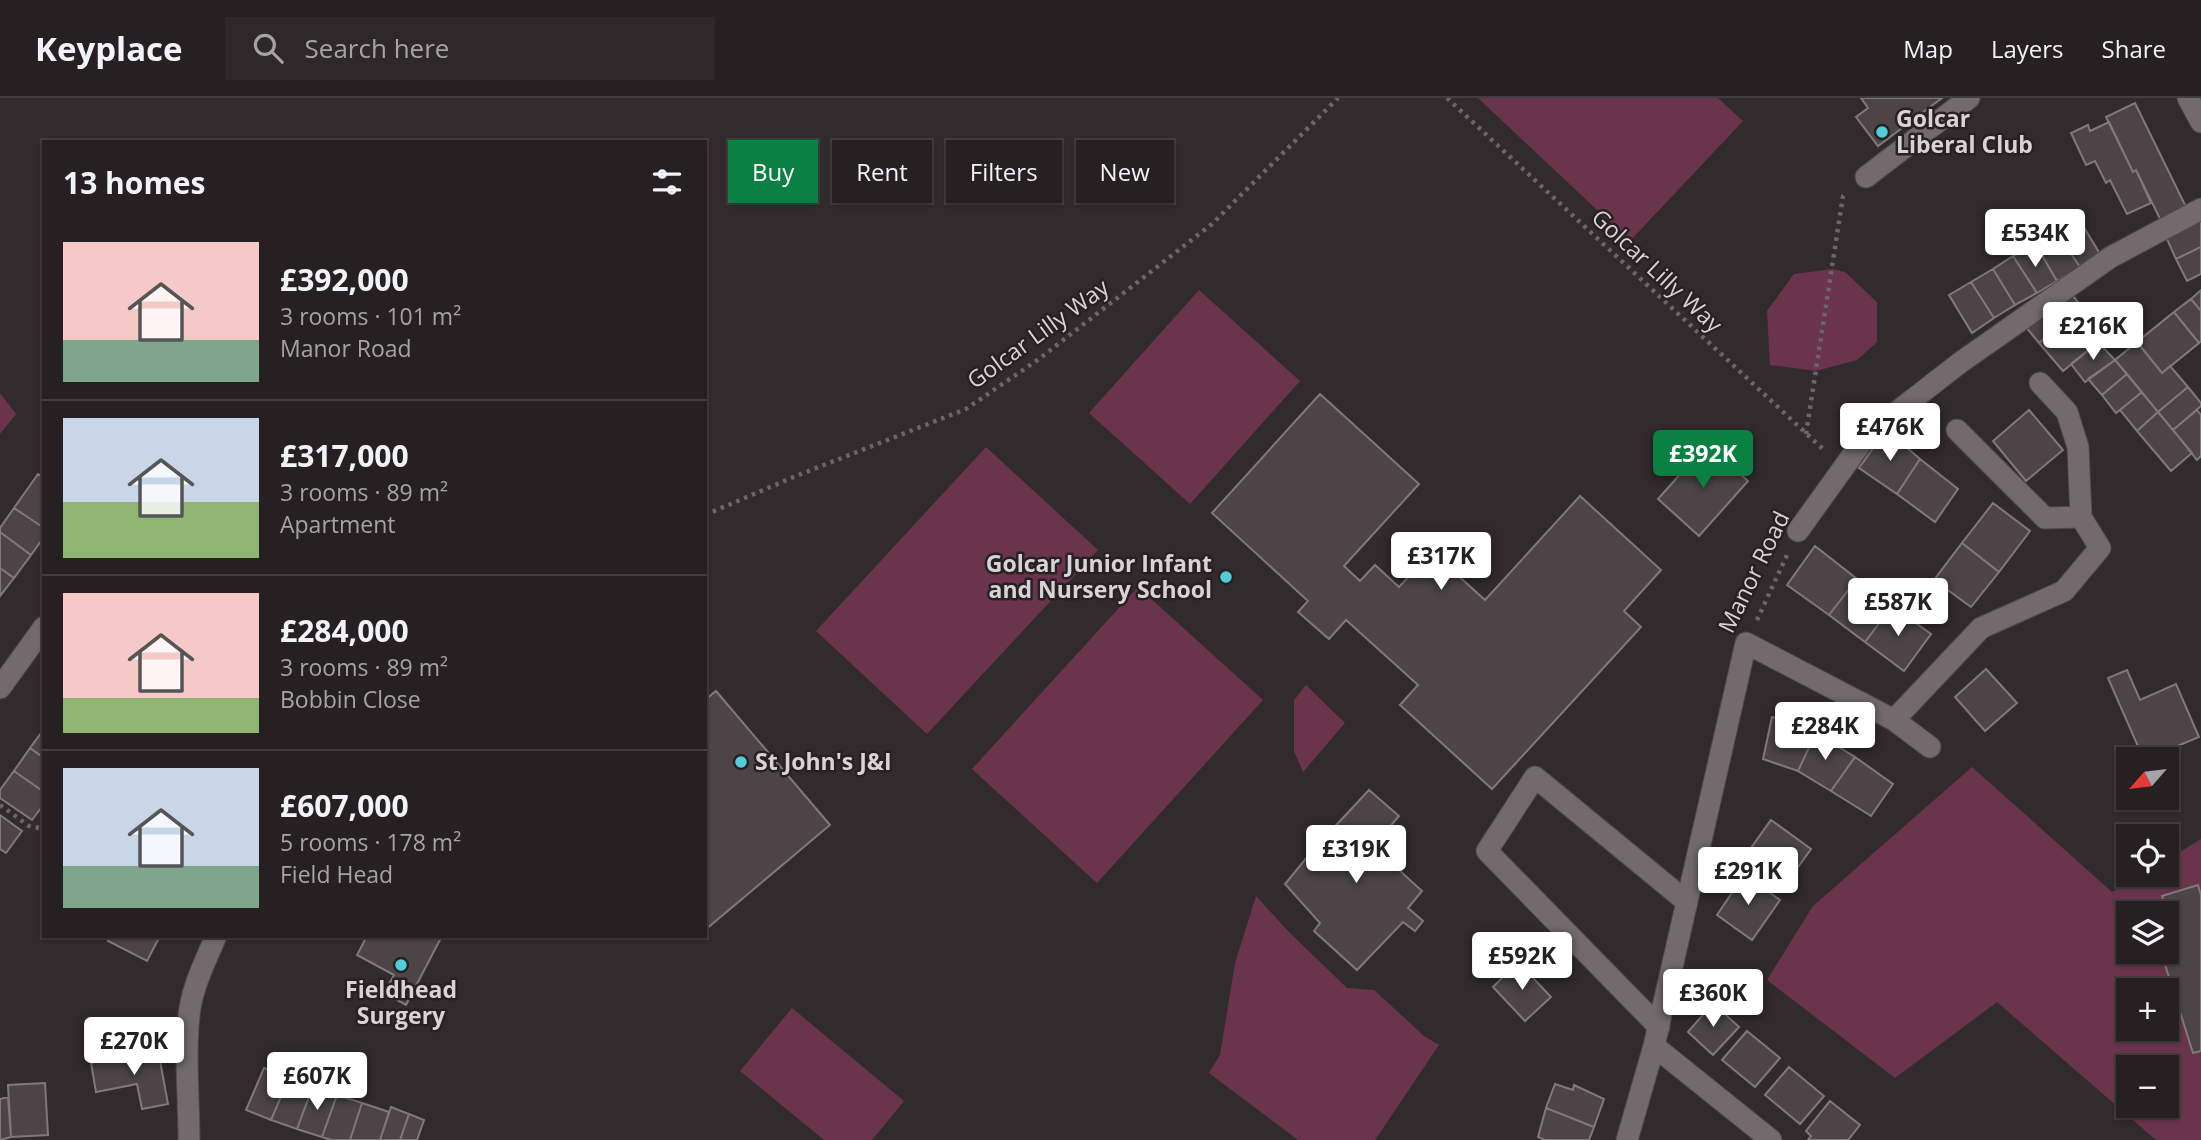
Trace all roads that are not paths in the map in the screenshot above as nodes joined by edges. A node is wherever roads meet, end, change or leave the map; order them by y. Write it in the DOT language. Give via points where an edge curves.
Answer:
graph roads {
  1 [pos="1969,98"];
  2 [pos="2189,98"];
  3 [pos="2201,122"];
  4 [pos="1867,177"];
  5 [pos="2201,209"];
  6 [pos="2040,383"];
  7 [pos="1957,430"];
  8 [pos="2081,517"];
  9 [pos="1798,531"];
  10 [pos="42,630"];
  11 [pos="0,688"];
  12 [pos="1894,720"];
  13 [pos="1930,747"];
  14 [pos="1687,902"];
  15 [pos="215,938"];
  16 [pos="1656,1037"];
  17 [pos="189,1140"];
  18 [pos="1627,1140"];
  19 [pos="1771,1140"];
  1 -- 4 [label="street"];
  2 -- 3 [label="street"];
  5 -- 9 [label="street, Manor Road" via="2111,257 1961,362 1867,435"];
  6 -- 8 [label="street" via="2067,412 2075,435"];
  7 -- 8 [label="street" via="2045,518"];
  8 -- 12 [label="street" via="2100,548 2064,591 1981,628"];
  10 -- 11 [label="street"];
  12 -- 13 [label="street"];
  12 -- 14 [label="street, Manor Road" via="1746,643"];
  14 -- 16 [label="street, Manor Road"];
  14 -- 16 [label="street" via="1535,777 1487,851"];
  15 -- 17 [label="street" via="190,1007"];
  16 -- 18 [label="street, Manor Road"];
  16 -- 19 [label="street"];
}
